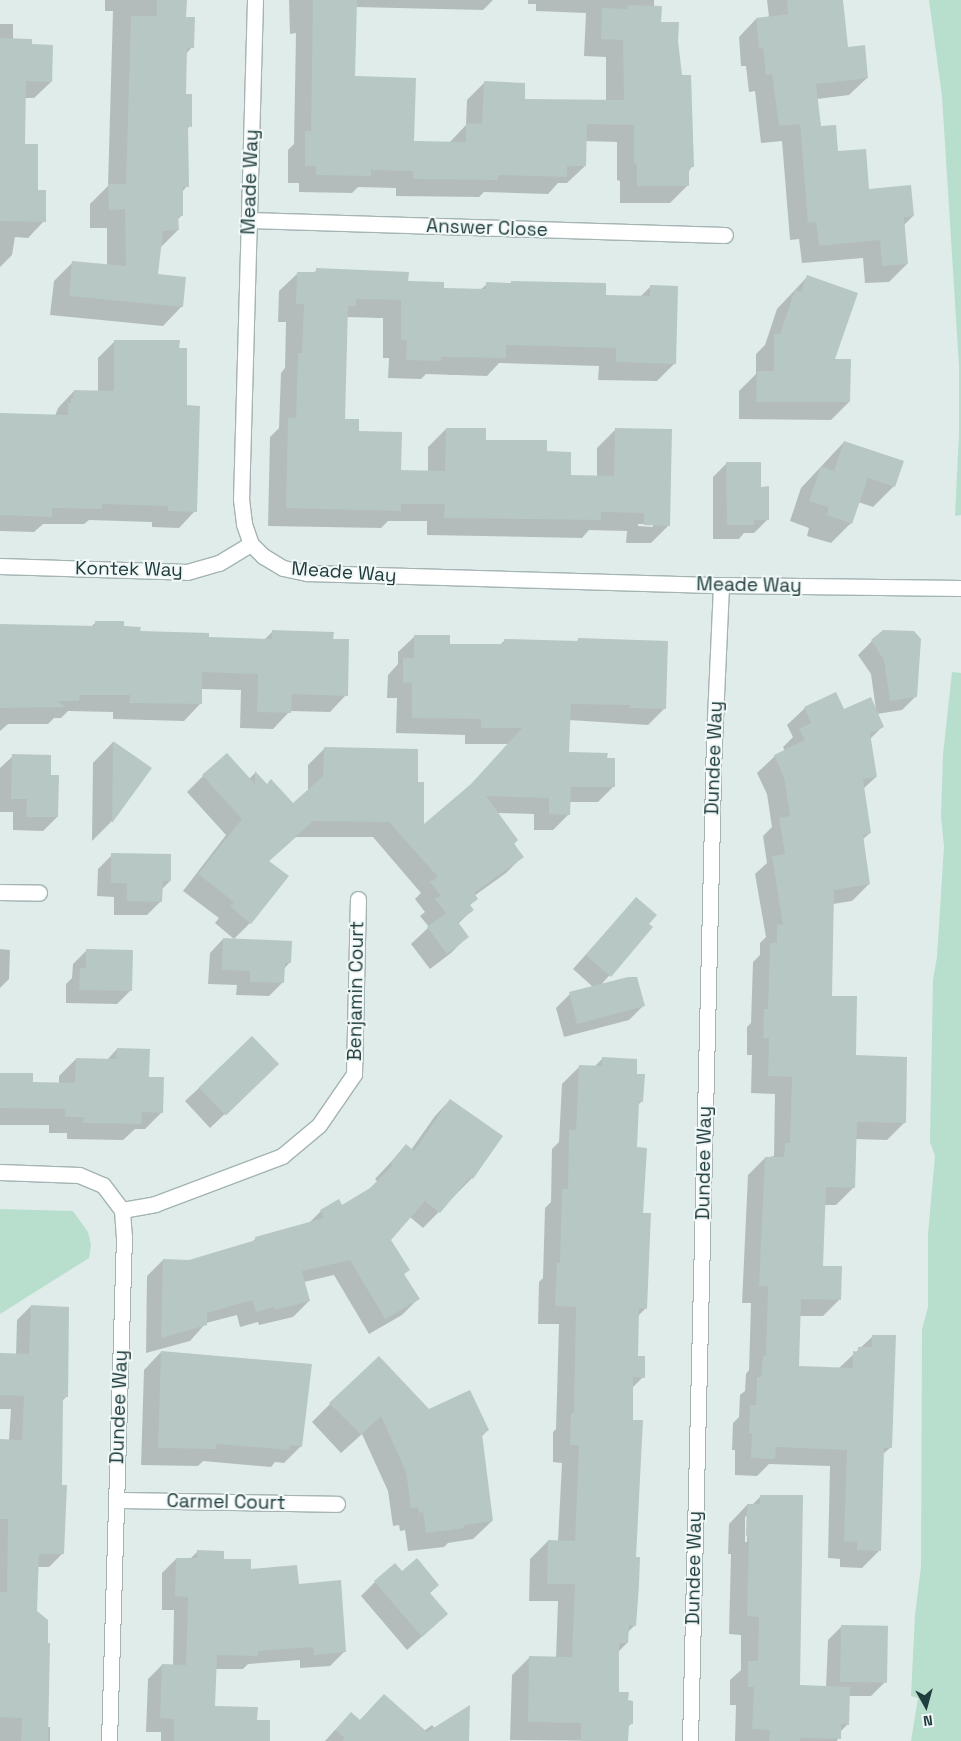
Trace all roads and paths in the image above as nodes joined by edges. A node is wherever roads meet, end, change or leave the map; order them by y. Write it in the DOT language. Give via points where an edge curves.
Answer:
graph roads {
  1 [pos="255,0"];
  2 [pos="249,220"];
  3 [pos="725,235"];
  4 [pos="251,544"];
  5 [pos="0,566"];
  6 [pos="721,585"];
  7 [pos="961,588"];
  8 [pos="0,892"];
  9 [pos="39,894"];
  10 [pos="358,899"];
  11 [pos="0,1172"];
  12 [pos="122,1210"];
  13 [pos="116,1500"];
  14 [pos="337,1504"];
  15 [pos="110,1741"];
  16 [pos="690,1741"];
  1 -- 2 [label="street, Meade Way"];
  2 -- 3 [label="street, Answer Close"];
  2 -- 4 [label="street, Meade Way" via="241,499"];
  4 -- 5 [label="street, Kontek Way" via="219,563 187,572"];
  4 -- 6 [label="street, Meade Way" via="283,568 307,573"];
  6 -- 7 [label="street, Meade Way"];
  6 -- 16 [label="street, Dundee Way" via="714,740"];
  8 -- 9 [label="street"];
  10 -- 12 [label="street, Benjamin Court" via="354,1074 319,1126 282,1156 155,1204"];
  11 -- 12 [label="street" via="79,1174 102,1185"];
  12 -- 13 [label="street, Dundee Way" via="124,1236"];
  13 -- 14 [label="street, Carmel Court"];
  13 -- 15 [label="street, Dundee Way"];
}
